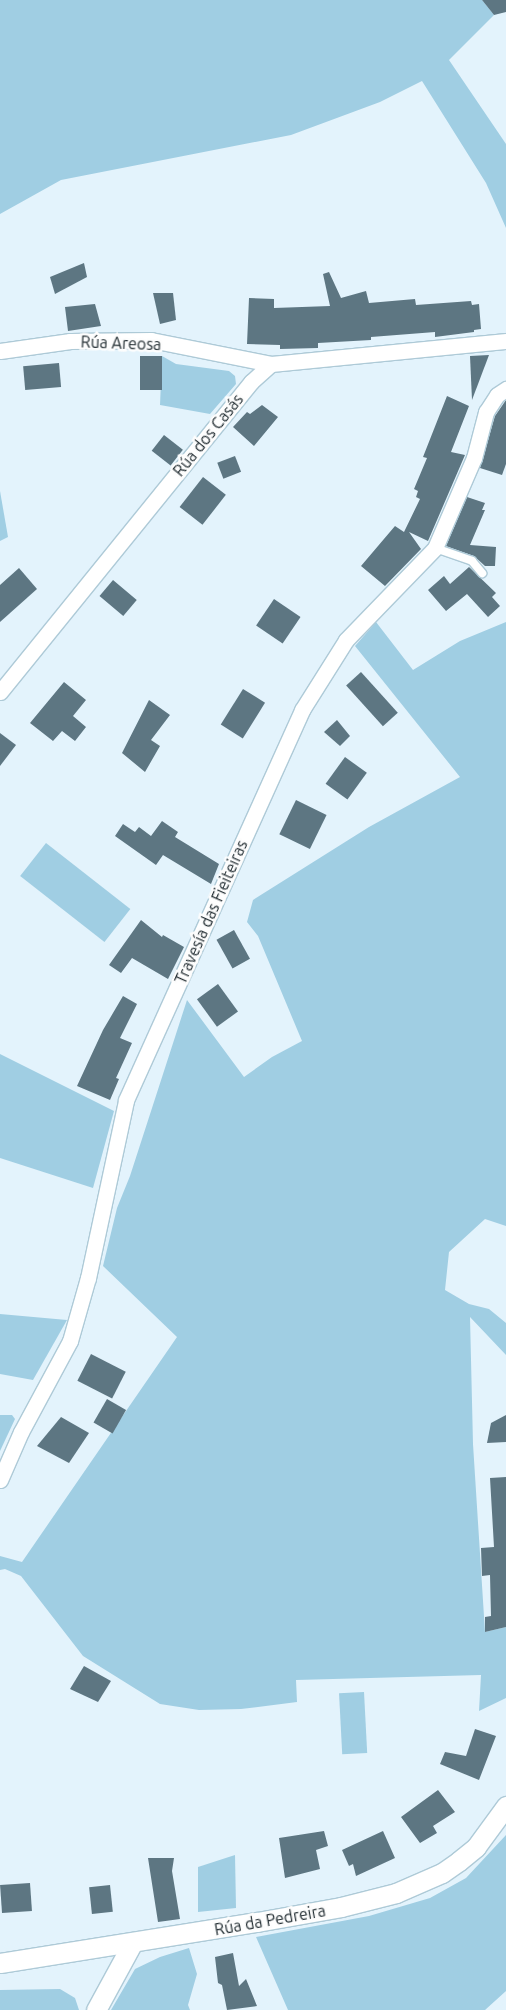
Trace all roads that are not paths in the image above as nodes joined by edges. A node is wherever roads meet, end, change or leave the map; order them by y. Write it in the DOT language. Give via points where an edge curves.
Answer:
graph roads {
  1 [pos="506,341"];
  2 [pos="0,351"];
  3 [pos="271,364"];
  4 [pos="506,389"];
  5 [pos="435,548"];
  6 [pos="482,573"];
  7 [pos="0,692"];
  8 [pos="0,1480"];
  9 [pos="506,1806"];
  10 [pos="133,1942"];
  11 [pos="0,1963"];
  12 [pos="96,2010"];
  1 -- 3 [label="street"];
  2 -- 3 [label="street, Rúa Areosa" via="70,341 151,340"];
  3 -- 7 [label="street, Rúa dos Casás" via="251,382"];
  4 -- 5 [label="street, Travesía das Fieiteiras" via="486,412 474,458"];
  5 -- 6 [label="lane" via="472,561"];
  5 -- 8 [label="street, Travesía das Fieiteiras" via="346,640 302,710 126,1100 88,1278 70,1341 21,1432"];
  9 -- 10 [label="street, Rúa da Pedreira" via="476,1847 459,1861 442,1873 396,1894 341,1908"];
  10 -- 11 [label="street, Rúa da Pedreira"];
  10 -- 12 [label="street"];
}
